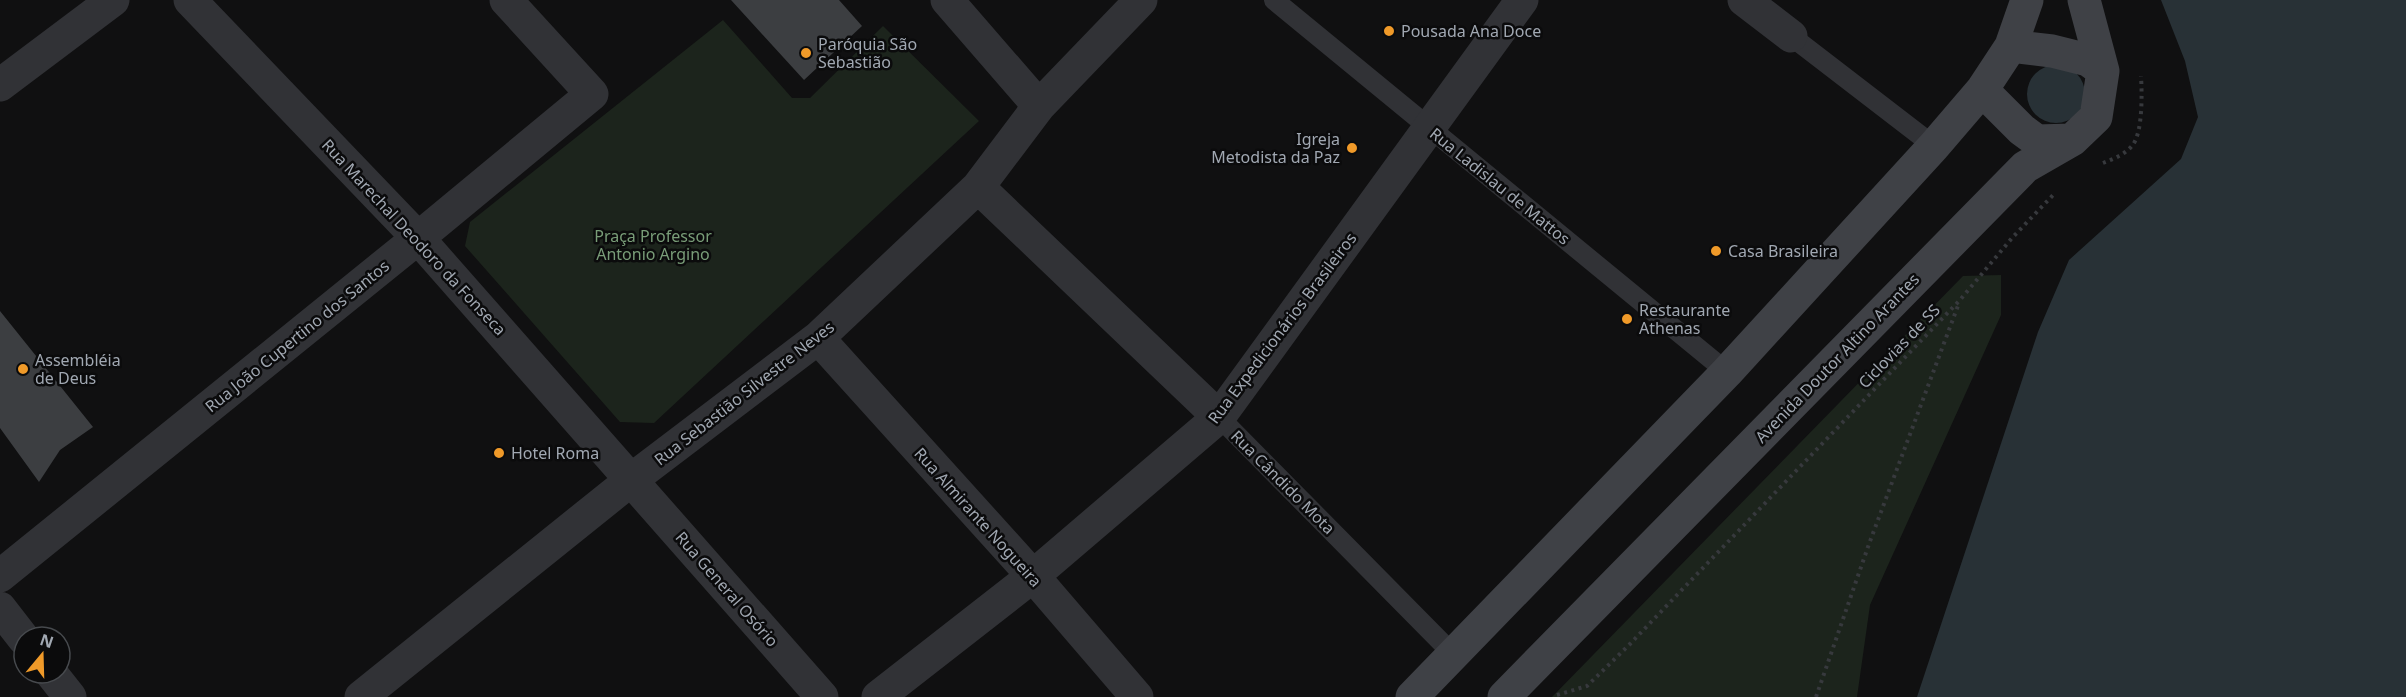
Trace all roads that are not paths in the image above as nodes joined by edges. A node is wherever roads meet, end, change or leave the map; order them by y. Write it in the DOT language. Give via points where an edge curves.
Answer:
graph roads {
  1 [pos="113,0"];
  2 [pos="190,0"];
  3 [pos="506,0"];
  4 [pos="947,0"];
  5 [pos="1141,0"];
  6 [pos="1274,0"];
  7 [pos="1522,0"];
  8 [pos="1744,0"];
  9 [pos="2027,0"];
  10 [pos="2084,0"];
  11 [pos="1791,36"];
  12 [pos="2012,46"];
  13 [pos="2103,70"];
  14 [pos="0,84"];
  15 [pos="1982,90"];
  16 [pos="1039,106"];
  17 [pos="1430,128"];
  18 [pos="2072,140"];
  19 [pos="1934,146"];
  20 [pos="978,187"];
  21 [pos="418,238"];
  22 [pos="818,338"];
  23 [pos="1727,372"];
  24 [pos="1219,417"];
  25 [pos="631,480"];
  26 [pos="0,576"];
  27 [pos="1033,576"];
  28 [pos="0,608"];
  29 [pos="13,625"];
  30 [pos="1454,655"];
  31 [pos="60,685"];
  32 [pos="70,697"];
  33 [pos="361,697"];
  34 [pos="822,697"];
  35 [pos="878,697"];
  36 [pos="1137,697"];
  37 [pos="1412,697"];
  38 [pos="1504,697"];
  1 -- 14 [label="street"];
  2 -- 21 [label="street, Rua Marechal Deodoro da Fonseca"];
  3 -- 21 [label="street, Rua João Cupertino dos Santos" via="592,94"];
  4 -- 16 [label="street"];
  5 -- 16 [label="street, Rua Sebastião Silvestre Neves"];
  6 -- 17 [label="lane, Rua Ladislau de Mattos"];
  7 -- 17 [label="street, Rua Expedicionários Brasileiros"];
  8 -- 11 [label="street"];
  9 -- 12 [label="main road"];
  10 -- 13 [label="main road, Avenida Doutor Altino Arantes"];
  11 -- 19 [label="lane"];
  12 -- 13 [label="main road" via="2088,60"];
  12 -- 15 [label="main road"];
  13 -- 18 [label="main road, Avenida Doutor Altino Arantes" via="2096,117"];
  15 -- 18 [label="main road" via="2037,141"];
  15 -- 19 [label="main road"];
  16 -- 20 [label="street, Rua Sebastião Silvestre Neves"];
  17 -- 23 [label="lane, Rua Ladislau de Mattos"];
  17 -- 24 [label="street, Rua Expedicionários Brasileiros"];
  18 -- 38 [label="main road, Avenida Doutor Altino Arantes" via="2025,167"];
  19 -- 23 [label="main road"];
  20 -- 22 [label="street, Rua Sebastião Silvestre Neves"];
  20 -- 24 [label="street, Rua Cândido Mota"];
  21 -- 25 [label="street, Rua Marechal Deodoro da Fonseca"];
  21 -- 26 [label="street, Rua João Cupertino dos Santos"];
  22 -- 25 [label="street, Rua Sebastião Silvestre Neves"];
  22 -- 27 [label="street, Rua Almirante Nogueira"];
  23 -- 30 [label="main road"];
  24 -- 27 [label="street, Rua Expedicionários Brasileiros"];
  24 -- 30 [label="lane, Rua Cândido Mota"];
  25 -- 33 [label="street, Rua Sebastião Silvestre Neves"];
  25 -- 34 [label="street, Rua General Osório"];
  27 -- 35 [label="street, Rua Expedicionários Brasileiros"];
  27 -- 36 [label="street, Rua Almirante Nogueira"];
  28 -- 29 [label="street"];
  30 -- 37 [label="main road"];
  31 -- 32 [label="street"];
}
